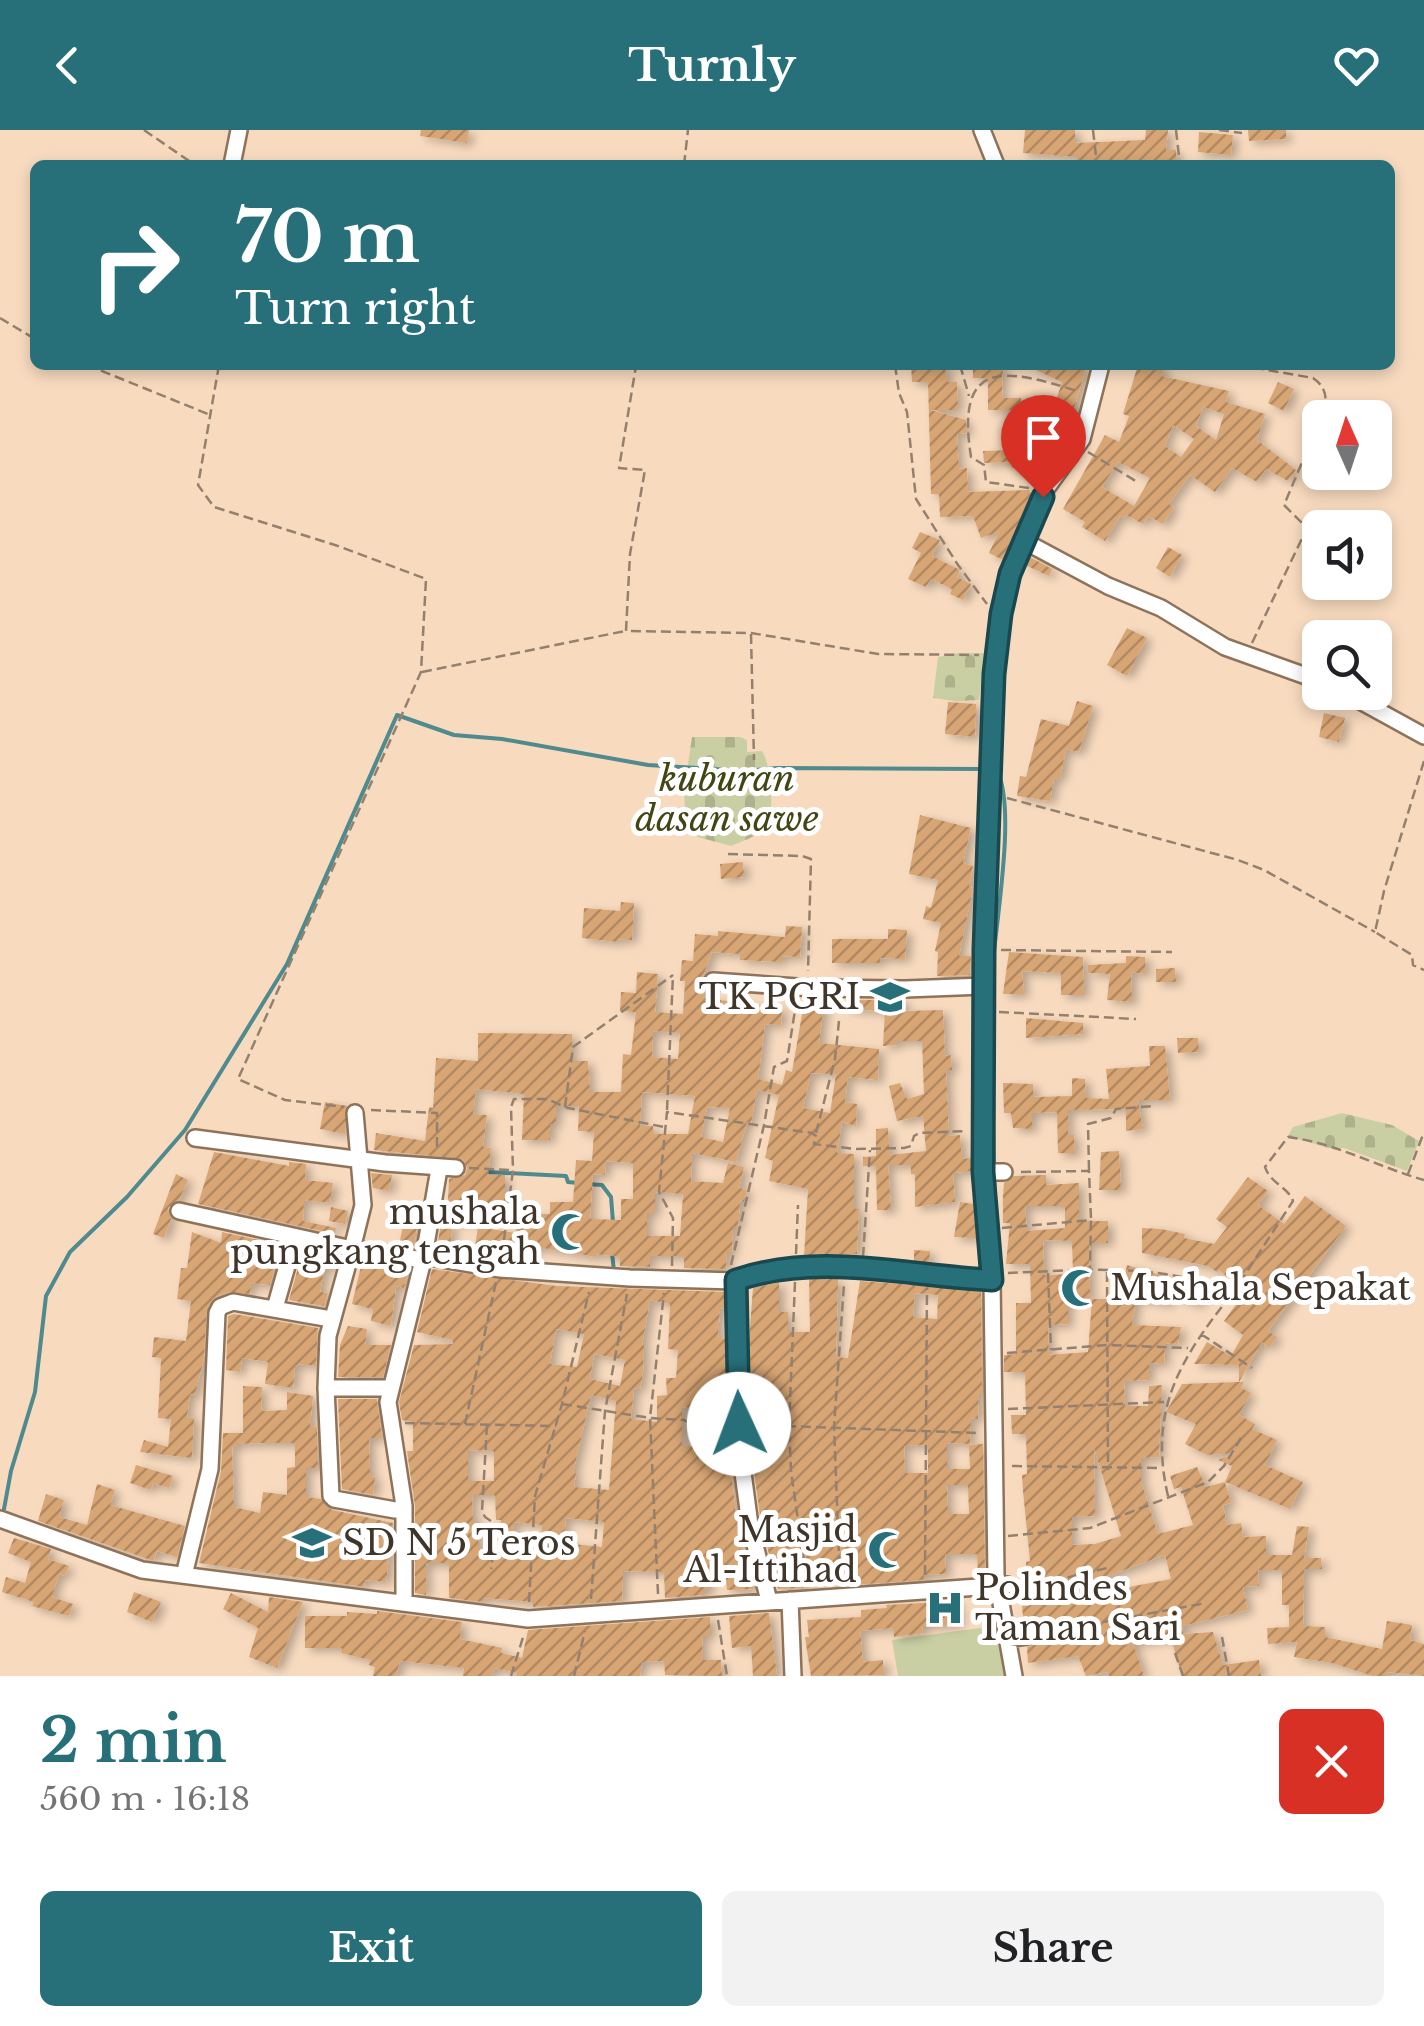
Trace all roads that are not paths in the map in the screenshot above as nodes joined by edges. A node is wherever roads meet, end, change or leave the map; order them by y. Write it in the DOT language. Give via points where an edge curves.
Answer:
graph roads {
  1 [pos="239,130"];
  2 [pos="982,130"];
  3 [pos="233,160"];
  4 [pos="994,160"];
  5 [pos="1100,370"];
  6 [pos="1022,540"];
  7 [pos="1302,675"];
  8 [pos="1377,710"];
  9 [pos="1424,736"];
  10 [pos="713,981"];
  11 [pos="984,986"];
  12 [pos="358,1110"];
  13 [pos="195,1138"];
  14 [pos="360,1151"];
  15 [pos="179,1211"];
  16 [pos="295,1238"];
  17 [pos="352,1249"];
  18 [pos="424,1258"];
  19 [pos="996,1275"];
  20 [pos="738,1279"];
  21 [pos="275,1308"];
  22 [pos="331,1319"];
  23 [pos="326,1388"];
  24 [pos="390,1388"];
  25 [pos="396,1510"];
  26 [pos="0,1518"];
  27 [pos="186,1567"];
  28 [pos="1001,1585"];
  29 [pos="404,1596"];
  30 [pos="799,1600"];
  31 [pos="769,1601"];
  32 [pos="793,1676"];
  33 [pos="1014,1676"];
  1 -- 3 [label="street"];
  2 -- 4 [label="street"];
  5 -- 6 [label="street" via="1078,446 1046,489"];
  6 -- 7 [label="street" via="1161,608 1206,638"];
  6 -- 11 [label="street" via="996,655 998,796"];
  8 -- 9 [label="street"];
  10 -- 11 [label="street" via="803,988"];
  11 -- 19 [label="street" via="990,1012 984,1130"];
  12 -- 14 [label="street"];
  13 -- 14 [label="street"];
  14 -- 17 [label="street" via="363,1210"];
  14 -- 18 [label="street" via="447,1168"];
  15 -- 16 [label="street"];
  16 -- 17 [label="street"];
  16 -- 21 [label="street"];
  17 -- 18 [label="street"];
  17 -- 22 [label="street"];
  18 -- 20 [label="street" via="630,1278"];
  18 -- 24 [label="street"];
  19 -- 20 [label="street" via="796,1268"];
  19 -- 28 [label="street" via="998,1409 992,1434 1000,1465"];
  20 -- 31 [label="street" via="750,1526"];
  21 -- 22 [label="street"];
  21 -- 27 [label="street" via="228,1302 217,1313 210,1469"];
  22 -- 23 [label="street"];
  23 -- 24 [label="street"];
  23 -- 25 [label="street" via="332,1498"];
  24 -- 29 [label="street" via="404,1506"];
  26 -- 31 [label="street" via="142,1570 528,1619"];
  28 -- 30 [label="street"];
  28 -- 33 [label="street" via="1015,1638"];
  30 -- 31 [label="street"];
  30 -- 32 [label="street"];
}
